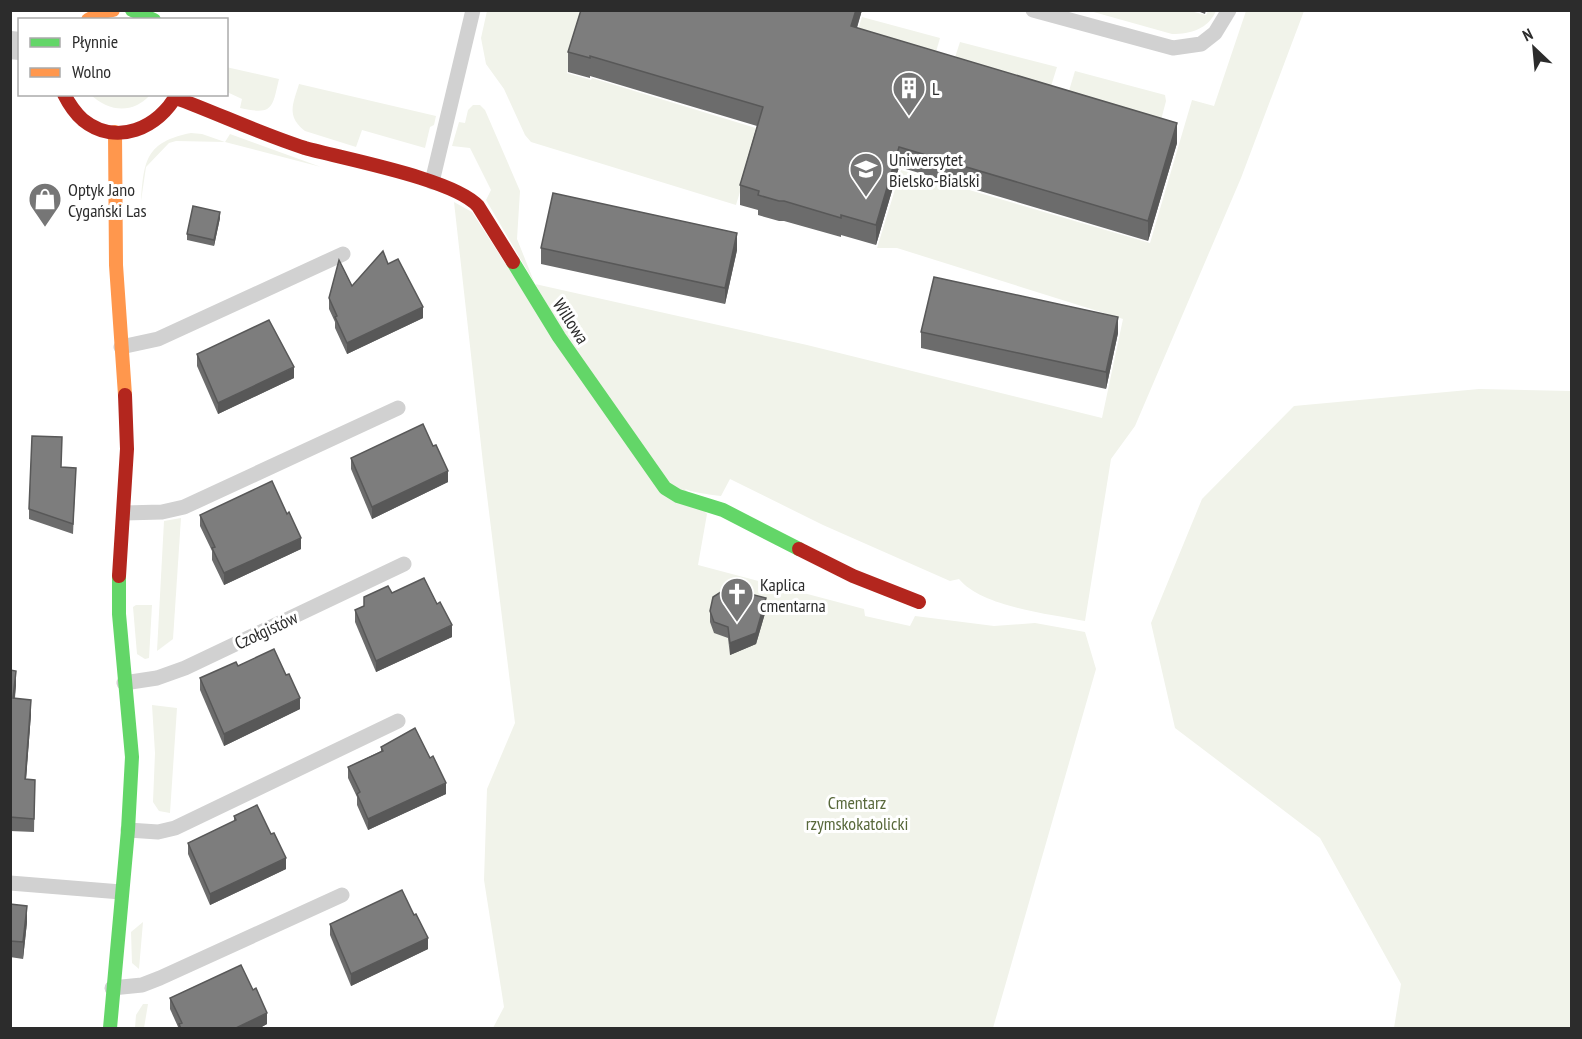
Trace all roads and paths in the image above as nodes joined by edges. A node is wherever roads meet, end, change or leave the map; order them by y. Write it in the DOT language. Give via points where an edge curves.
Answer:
graph roads {
  1 [pos="113,10"];
  2 [pos="473,10"];
  3 [pos="1033,10"];
  4 [pos="1229,10"];
  5 [pos="136,11"];
  6 [pos="91,15"];
  7 [pos="150,18"];
  8 [pos="65,96"];
  9 [pos="177,96"];
  10 [pos="115,132"];
  11 [pos="432,182"];
  12 [pos="343,254"];
  13 [pos="121,347"];
  14 [pos="398,408"];
  15 [pos="124,513"];
  16 [pos="404,564"];
  17 [pos="919,602"];
  18 [pos="124,683"];
  19 [pos="398,721"];
  20 [pos="128,830"];
  21 [pos="10,883"];
  22 [pos="121,892"];
  23 [pos="342,895"];
  24 [pos="112,988"];
  25 [pos="110,1029"];
  1 -- 6 [label="street"];
  2 -- 11 [label="lane"];
  3 -- 4 [label="lane" via="1173,48 1201,44 1215,33"];
  5 -- 7 [label="street"];
  8 -- 10 [label="street" via="72,110 87,123"];
  9 -- 10 [label="street" via="166,113 151,124 134,131"];
  9 -- 11 [label="street, Willowa" via="303,147"];
  10 -- 13 [label="street"];
  11 -- 17 [label="street, Willowa" via="460,192 478,206 559,337 665,488 723,510 854,576"];
  12 -- 13 [label="lane" via="158,339"];
  13 -- 15 [label="street" via="126,449"];
  14 -- 15 [label="lane" via="184,507"];
  15 -- 18 [label="street" via="119,591"];
  16 -- 18 [label="lane, Czołgistów" via="185,668 157,678"];
  18 -- 20 [label="street" via="132,757"];
  19 -- 20 [label="lane" via="175,828 158,832"];
  20 -- 22 [label="street"];
  21 -- 22 [label="lane"];
  22 -- 24 [label="street"];
  23 -- 24 [label="lane" via="160,978 142,985"];
  24 -- 25 [label="street"];
}
